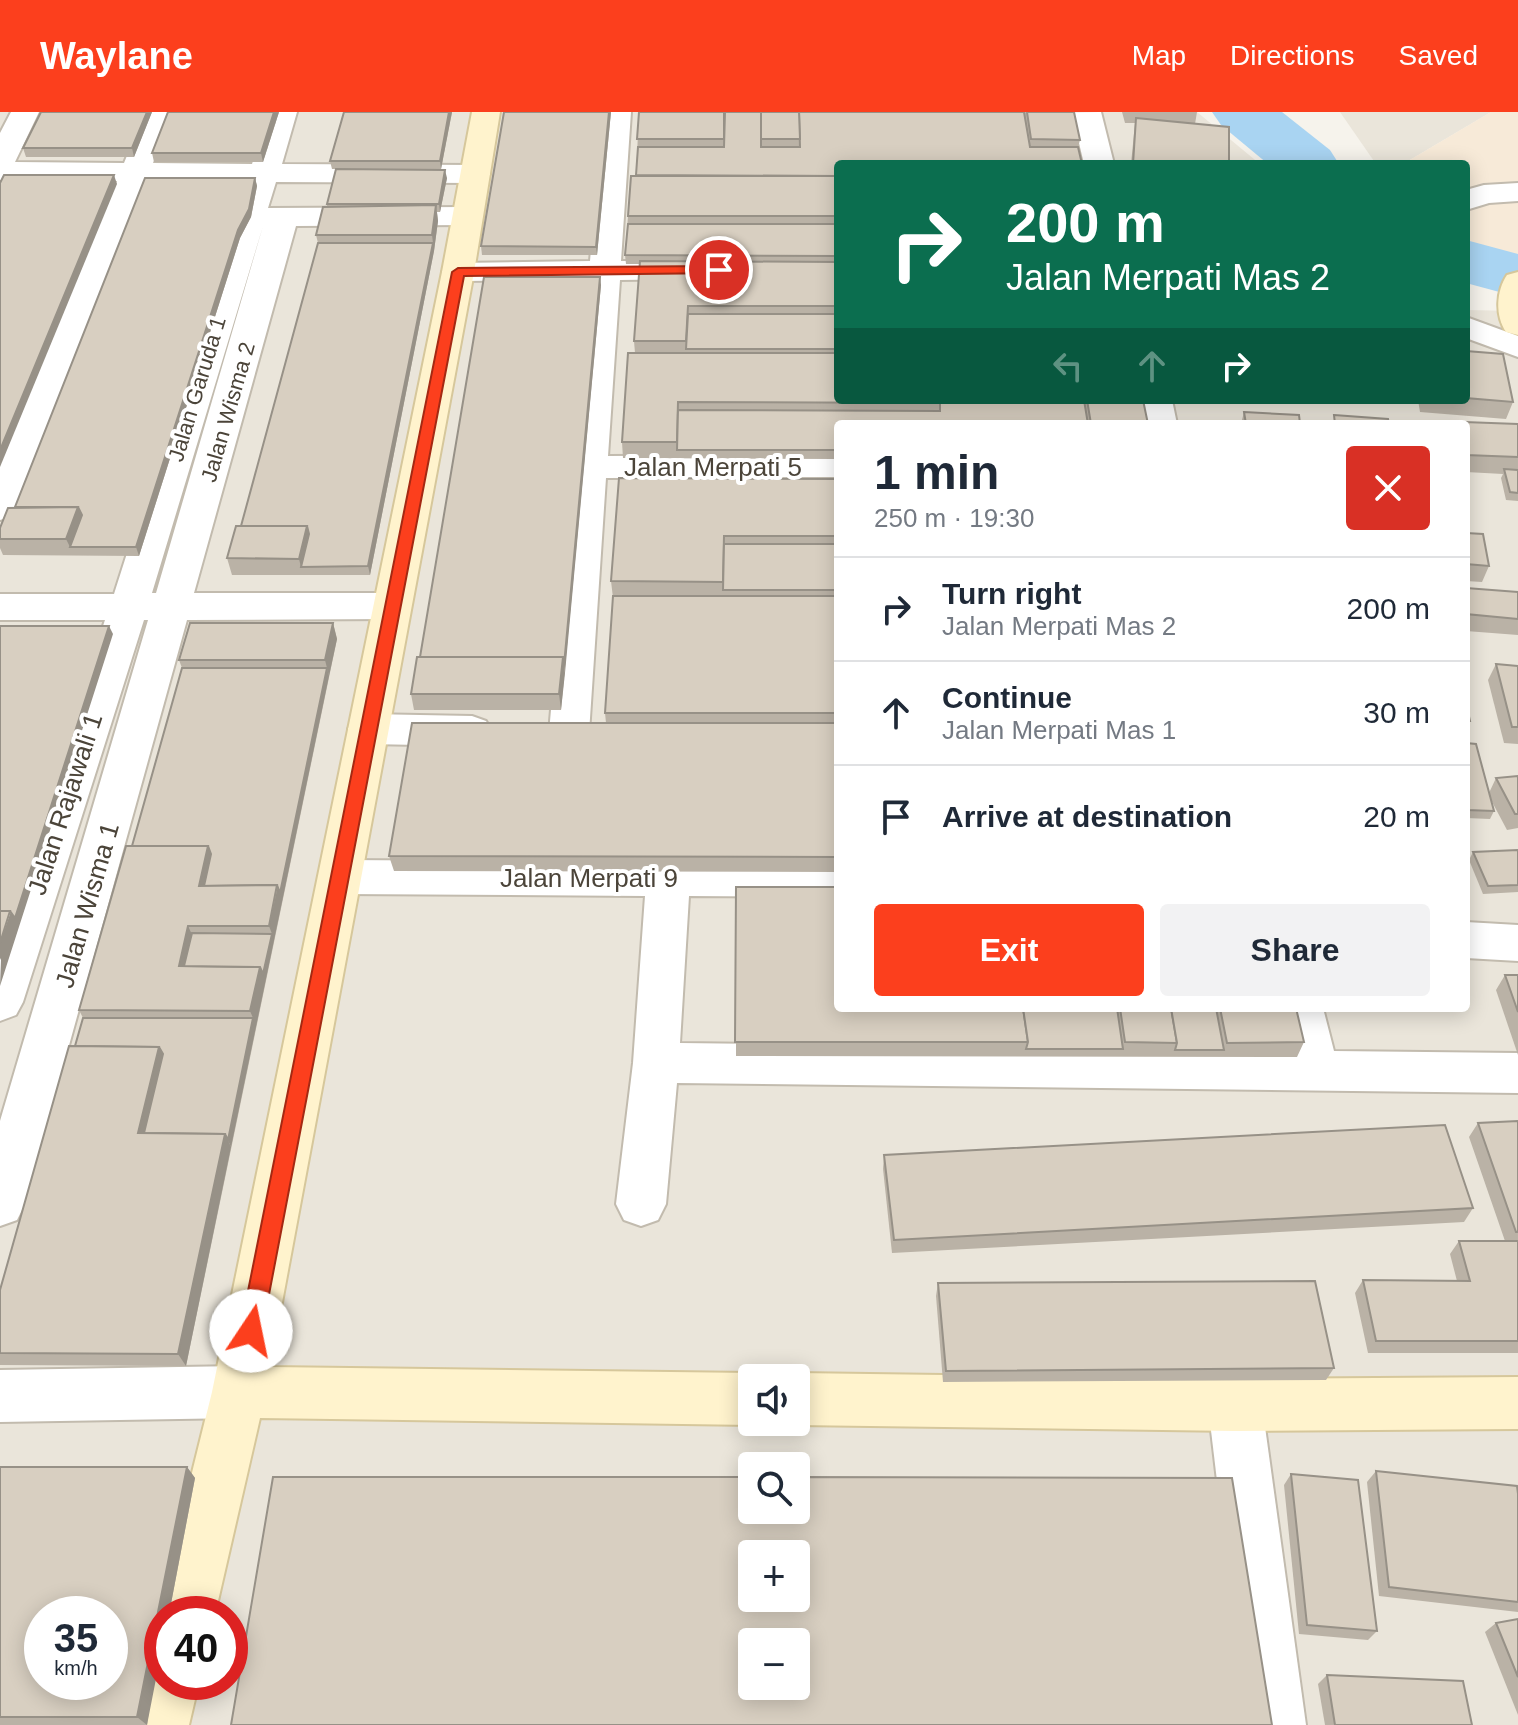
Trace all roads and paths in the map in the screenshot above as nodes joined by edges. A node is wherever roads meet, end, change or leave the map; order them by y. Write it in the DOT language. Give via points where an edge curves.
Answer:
graph roads {
  1 [pos="25,112"];
  2 [pos="159,112"];
  3 [pos="283,112"];
  4 [pos="486,112"];
  5 [pos="617,112"];
  6 [pos="991,112"];
  7 [pos="1086,112"];
  8 [pos="305,143"];
  9 [pos="1098,160"];
  10 [pos="0,163"];
  11 [pos="0,171"];
  12 [pos="134,173"];
  13 [pos="280,173"];
  14 [pos="475,174"];
  15 [pos="1518,192"];
  16 [pos="1470,199"];
  17 [pos="468,216"];
  18 [pos="267,217"];
  19 [pos="605,270"];
  20 [pos="726,270"];
  21 [pos="458,272"];
  22 [pos="1470,329"];
  23 [pos="1518,347"];
  24 [pos="834,466"];
  25 [pos="588,476"];
  26 [pos="834,485"];
  27 [pos="0,508"];
  28 [pos="129,606"];
  29 [pos="173,606"];
  30 [pos="392,606"];
  31 [pos="0,607"];
  32 [pos="368,729"];
  33 [pos="340,877"];
  34 [pos="834,880"];
  35 [pos="667,894"];
  36 [pos="1470,940"];
  37 [pos="1518,943"];
  38 [pos="0,1002"];
  39 [pos="1301,1012"];
  40 [pos="656,1063"];
  41 [pos="1315,1069"];
  42 [pos="1518,1073"];
  43 [pos="8,1148"];
  44 [pos="0,1204"];
  45 [pos="641,1204"];
  46 [pos="239,1392"];
  47 [pos="0,1396"];
  48 [pos="738,1399"];
  49 [pos="810,1399"];
  50 [pos="1518,1403"];
  51 [pos="1235,1405"];
  52 [pos="190,1596"];
  53 [pos="165,1700"];
  54 [pos="159,1725"];
  55 [pos="1276,1725"];
  1 -- 10 [label="street"];
  2 -- 12 [label="street"];
  3 -- 13 [label="street"];
  4 -- 14 [label="street"];
  5 -- 19 [label="street" via="627,185"];
  6 -- 7 [label="street"];
  7 -- 9 [label="street"];
  8 -- 13 [label="street"];
  11 -- 12 [label="street"];
  12 -- 13 [label="street"];
  12 -- 27 [label="street"];
  13 -- 14 [label="street"];
  13 -- 18 [label="street, Jalan Garuda 1"];
  14 -- 17 [label="street"];
  15 -- 16 [label="street"];
  17 -- 18 [label="street"];
  17 -- 21 [label="street"];
  18 -- 28 [label="street, Jalan Garuda 1"];
  18 -- 29 [label="street, Jalan Wisma 2"];
  19 -- 20 [label="street"];
  19 -- 21 [label="street"];
  19 -- 25 [label="street" via="614,360"];
  21 -- 30 [label="street"];
  22 -- 23 [label="street"];
  24 -- 25 [label="street, Jalan Merpati 5"];
  25 -- 26 [label="street"];
  25 -- 32 [label="street" via="594,599 553,732"];
  28 -- 29 [label="street"];
  28 -- 31 [label="street"];
  28 -- 38 [label="street, Jalan Rajawali 1"];
  29 -- 30 [label="street"];
  29 -- 43 [label="street, Jalan Wisma 1"];
  30 -- 32 [label="street"];
  32 -- 33 [label="street"];
  33 -- 34 [label="street, Jalan Merpati 9"];
  33 -- 46 [label="street"];
  35 -- 40 [label="street"];
  36 -- 37 [label="street"];
  39 -- 41 [label="street"];
  40 -- 41 [label="street"];
  40 -- 45 [label="street"];
  41 -- 42 [label="street"];
  43 -- 44 [label="street, Jalan Wisma 1"];
  46 -- 47 [label="street"];
  46 -- 48 [label="street"];
  46 -- 52 [label="street"];
  49 -- 51 [label="street"];
  50 -- 51 [label="street"];
  51 -- 55 [label="street"];
  53 -- 54 [label="street"];
}
